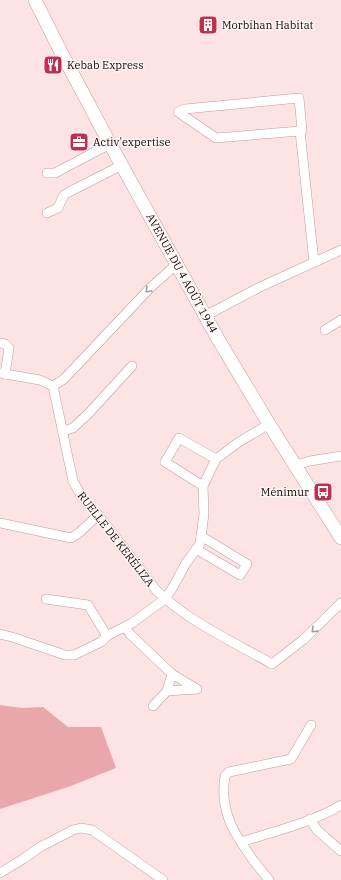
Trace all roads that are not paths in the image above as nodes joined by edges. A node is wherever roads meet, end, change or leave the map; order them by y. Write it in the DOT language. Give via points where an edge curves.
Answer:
graph roads {
  1 [pos="35,0"];
  2 [pos="300,131"];
  3 [pos="110,144"];
  4 [pos="122,165"];
  5 [pos="47,173"];
  6 [pos="47,213"];
  7 [pos="341,250"];
  8 [pos="314,262"];
  9 [pos="177,264"];
  10 [pos="205,316"];
  11 [pos="341,320"];
  12 [pos="325,330"];
  13 [pos="0,343"];
  14 [pos="132,366"];
  15 [pos="2,373"];
  16 [pos="53,386"];
  17 [pos="270,424"];
  18 [pos="63,431"];
  19 [pos="341,456"];
  20 [pos="216,459"];
  21 [pos="296,465"];
  22 [pos="203,486"];
  23 [pos="98,515"];
  24 [pos="0,523"];
  25 [pos="201,536"];
  26 [pos="341,538"];
  27 [pos="196,550"];
  28 [pos="46,599"];
  29 [pos="165,599"];
  30 [pos="341,603"];
  31 [pos="124,627"];
  32 [pos="0,634"];
  33 [pos="107,636"];
  34 [pos="172,674"];
  35 [pos="167,691"];
  36 [pos="153,706"];
  37 [pos="311,725"];
  38 [pos="341,805"];
  39 [pos="310,819"];
  40 [pos="241,842"];
  41 [pos="341,851"];
  42 [pos="0,873"];
  43 [pos="163,880"];
  44 [pos="269,880"];
  1 -- 3 [label="street, AVENUE DU 4 AOÛT 1944"];
  2 -- 2 [label="street" via="216,138 178,112 185,109 299,98 302,130"];
  2 -- 8 [label="street"];
  3 -- 4 [label="street, AVENUE DU 4 AOÛT 1944"];
  3 -- 5 [label="street" via="56,173"];
  4 -- 6 [label="street" via="64,195 58,208"];
  4 -- 9 [label="street, AVENUE DU 4 AOÛT 1944"];
  7 -- 8 [label="street"];
  8 -- 10 [label="street"];
  9 -- 10 [label="street, AVENUE DU 4 AOÛT 1944"];
  9 -- 16 [label="street, one-way" via="151,286 64,379"];
  10 -- 17 [label="street, AVENUE DU 4 AOÛT 1944"];
  11 -- 12 [label="street"];
  13 -- 15 [label="street" via="9,348"];
  14 -- 18 [label="street" via="79,423"];
  15 -- 16 [label="street" via="40,380"];
  16 -- 18 [label="street, RUELLE DE KERÉLIZA"];
  17 -- 20 [label="street"];
  17 -- 21 [label="street, AVENUE DU 4 AOÛT 1944"];
  18 -- 23 [label="street, RUELLE DE KERÉLIZA" via="73,481 82,497"];
  19 -- 21 [label="street"];
  20 -- 22 [label="street"];
  20 -- 22 [label="street" via="179,438 165,462"];
  21 -- 26 [label="street, AVENUE DU 4 AOÛT 1944"];
  22 -- 25 [label="street" via="204,514"];
  23 -- 24 [label="street" via="71,538"];
  23 -- 29 [label="street, RUELLE DE KERÉLIZA"];
  25 -- 27 [label="street"];
  25 -- 27 [label="street" via="247,564 240,575"];
  27 -- 29 [label="street"];
  28 -- 33 [label="street" via="88,605"];
  30 -- 29 [label="street, RUELLE DE KERÉLIZA, one-way" via="303,640 272,664 195,620"];
  29 -- 31 [label="street"];
  31 -- 33 [label="street"];
  31 -- 34 [label="street"];
  32 -- 33 [label="street" via="65,655 74,655 101,642"];
  34 -- 35 [label="street"];
  34 -- 35 [label="street" via="197,689"];
  35 -- 36 [label="street"];
  37 -- 40 [label="street" via="291,759 229,772 225,776 224,801 228,819"];
  38 -- 39 [label="street"];
  39 -- 40 [label="street"];
  39 -- 41 [label="street" via="317,830"];
  40 -- 44 [label="street"];
  42 -- 43 [label="street" via="40,846 81,828 92,830"];
}
